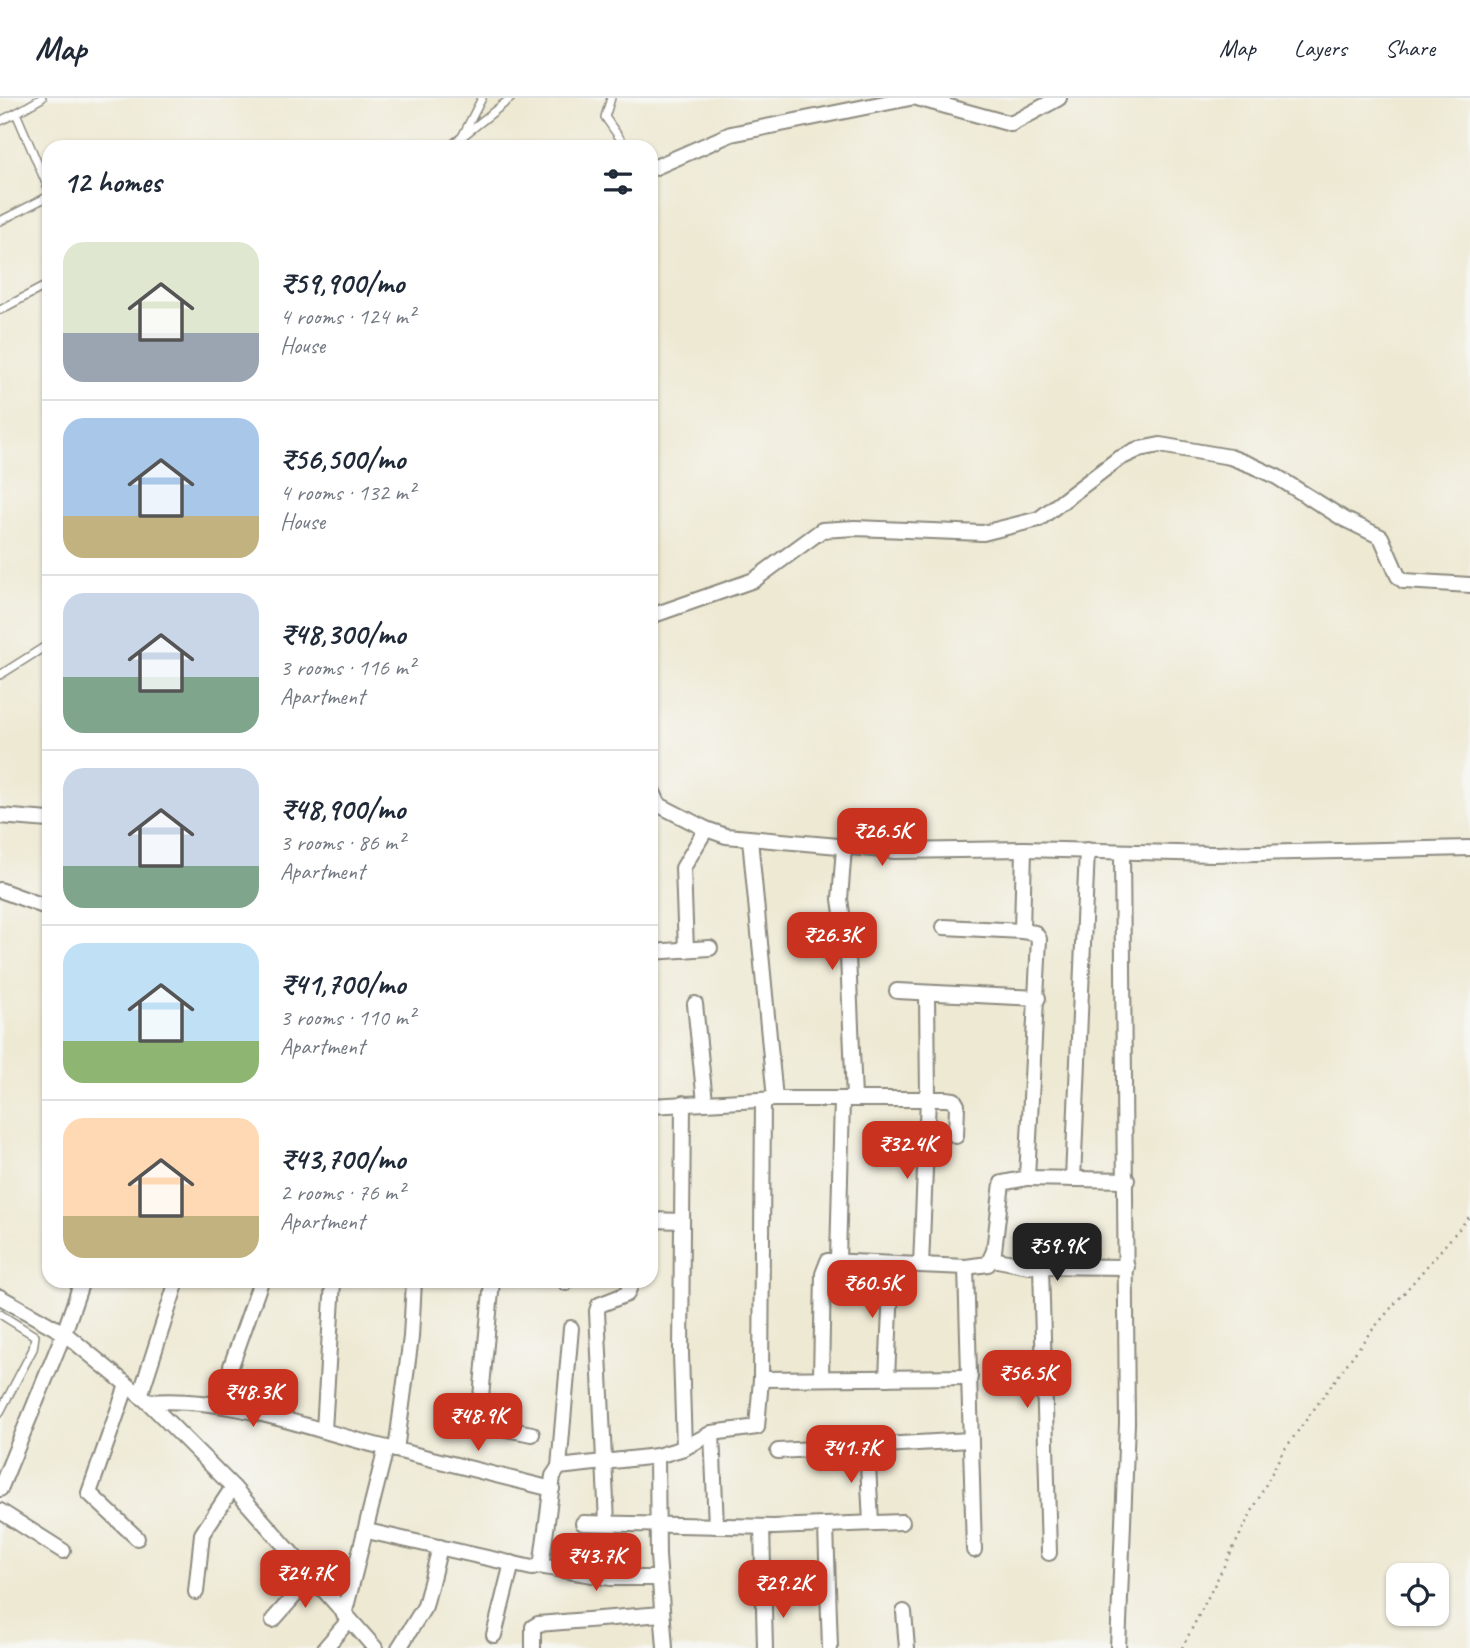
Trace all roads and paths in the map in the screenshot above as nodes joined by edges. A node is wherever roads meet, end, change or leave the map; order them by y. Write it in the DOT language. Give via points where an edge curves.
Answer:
graph roads {
  1 [pos="42,98"];
  2 [pos="482,98"];
  3 [pos="511,98"];
  4 [pos="611,98"];
  5 [pos="910,98"];
  6 [pos="917,98"];
  7 [pos="1059,98"];
  8 [pos="16,113"];
  9 [pos="0,121"];
  10 [pos="462,137"];
  11 [pos="458,140"];
  12 [pos="621,140"];
  13 [pos="658,166"];
  14 [pos="42,174"];
  15 [pos="42,200"];
  16 [pos="0,221"];
  17 [pos="42,289"];
  18 [pos="0,310"];
  19 [pos="1470,585"];
  20 [pos="658,614"];
  21 [pos="42,648"];
  22 [pos="0,675"];
  23 [pos="658,806"];
  24 [pos="0,816"];
  25 [pos="42,819"];
  26 [pos="706,830"];
  27 [pos="750,839"];
  28 [pos="844,848"];
  29 [pos="1470,848"];
  30 [pos="1024,849"];
  31 [pos="1087,850"];
  32 [pos="1122,852"];
  33 [pos="0,890"];
  34 [pos="42,905"];
  35 [pos="944,927"];
  36 [pos="1022,931"];
  37 [pos="710,948"];
  38 [pos="686,950"];
  39 [pos="658,952"];
  40 [pos="897,991"];
  41 [pos="927,993"];
  42 [pos="1038,998"];
  43 [pos="695,1004"];
  44 [pos="848,1098"];
  45 [pos="928,1098"];
  46 [pos="769,1100"];
  47 [pos="705,1102"];
  48 [pos="683,1103"];
  49 [pos="658,1105"];
  50 [pos="956,1136"];
  51 [pos="1027,1178"];
  52 [pos="1073,1179"];
  53 [pos="1127,1180"];
  54 [pos="1470,1216"];
  55 [pos="658,1220"];
  56 [pos="682,1221"];
  57 [pos="992,1259"];
  58 [pos="838,1260"];
  59 [pos="892,1264"];
  60 [pos="921,1265"];
  61 [pos="1041,1266"];
  62 [pos="967,1267"];
  63 [pos="1127,1267"];
  64 [pos="80,1288"];
  65 [pos="175,1288"];
  66 [pos="259,1288"];
  67 [pos="334,1288"];
  68 [pos="414,1288"];
  69 [pos="491,1288"];
  70 [pos="629,1288"];
  71 [pos="0,1297"];
  72 [pos="0,1314"];
  73 [pos="571,1328"];
  74 [pos="64,1333"];
  75 [pos="231,1366"];
  76 [pos="970,1377"];
  77 [pos="821,1378"];
  78 [pos="887,1378"];
  79 [pos="761,1379"];
  80 [pos="127,1385"];
  81 [pos="144,1399"];
  82 [pos="0,1412"];
  83 [pos="324,1430"];
  84 [pos="712,1433"];
  85 [pos="532,1434"];
  86 [pos="970,1440"];
  87 [pos="867,1445"];
  88 [pos="684,1448"];
  89 [pos="391,1449"];
  90 [pos="778,1451"];
  91 [pos="657,1456"];
  92 [pos="604,1460"];
  93 [pos="559,1466"];
  94 [pos="233,1487"];
  95 [pos="0,1489"];
  96 [pos="552,1489"];
  97 [pos="0,1511"];
  98 [pos="902,1522"];
  99 [pos="583,1523"];
  100 [pos="607,1523"];
  101 [pos="871,1523"];
  102 [pos="657,1524"];
  103 [pos="716,1526"];
  104 [pos="762,1527"];
  105 [pos="826,1527"];
  106 [pos="367,1531"];
  107 [pos="137,1538"];
  108 [pos="440,1548"];
  109 [pos="63,1550"];
  110 [pos="974,1550"];
  111 [pos="1049,1553"];
  112 [pos="512,1563"];
  113 [pos="539,1566"];
  114 [pos="311,1577"];
  115 [pos="659,1578"];
  116 [pos="196,1592"];
  117 [pos="904,1612"];
  118 [pos="662,1614"];
  119 [pos="346,1617"];
  120 [pos="273,1620"];
  121 [pos="494,1635"];
  122 [pos="325,1648"];
  123 [pos="375,1648"];
  124 [pos="399,1648"];
  125 [pos="533,1648"];
  126 [pos="665,1648"];
  127 [pos="765,1648"];
  128 [pos="830,1648"];
  129 [pos="907,1648"];
  130 [pos="1118,1648"];
  131 [pos="1182,1648"];
  1 -- 8 [label="lane"];
  2 -- 10 [label="lane"];
  3 -- 10 [label="lane"];
  4 -- 12 [label="lane" via="605,117"];
  5 -- 13 [label="street" via="730,134"];
  6 -- 7 [label="street" via="1011,124"];
  8 -- 9 [label="lane"];
  8 -- 14 [label="lane"];
  10 -- 11 [label="lane"];
  15 -- 16 [label="lane"];
  17 -- 18 [label="lane"];
  19 -- 20 [label="street" via="1404,582 1381,537 1277,477 1230,457 1160,445 1118,459 1039,519 983,533 822,530 754,580"];
  21 -- 22 [label="lane"];
  23 -- 26 [label="street"];
  24 -- 25 [label="street"];
  26 -- 27 [label="street"];
  26 -- 38 [label="street" via="683,868"];
  27 -- 28 [label="street"];
  27 -- 46 [label="street"];
  28 -- 30 [label="street"];
  28 -- 44 [label="street" via="839,899 848,956"];
  29 -- 32 [label="street"];
  30 -- 31 [label="street"];
  30 -- 36 [label="street"];
  31 -- 32 [label="street"];
  31 -- 52 [label="street"];
  32 -- 53 [label="street"];
  33 -- 34 [label="street"];
  35 -- 36 [label="street"];
  36 -- 42 [label="street" via="1040,939"];
  37 -- 38 [label="street"];
  38 -- 39 [label="street"];
  40 -- 41 [label="street"];
  41 -- 42 [label="street"];
  41 -- 45 [label="street"];
  42 -- 51 [label="street"];
  43 -- 47 [label="street"];
  44 -- 45 [label="street"];
  44 -- 46 [label="street"];
  44 -- 58 [label="street"];
  45 -- 50 [label="street" via="954,1100"];
  45 -- 60 [label="street"];
  46 -- 47 [label="street"];
  46 -- 79 [label="street"];
  47 -- 48 [label="street"];
  48 -- 49 [label="street"];
  48 -- 56 [label="street"];
  51 -- 52 [label="street"];
  51 -- 57 [label="street" via="1002,1183"];
  52 -- 53 [label="street"];
  53 -- 63 [label="street"];
  54 -- 131 [label="path" via="1368,1335 1282,1452"];
  55 -- 56 [label="street"];
  56 -- 88 [label="street"];
  57 -- 61 [label="street"];
  57 -- 62 [label="street" via="988,1264"];
  58 -- 59 [label="street"];
  58 -- 77 [label="street" via="824,1266"];
  59 -- 60 [label="street"];
  59 -- 78 [label="street"];
  60 -- 62 [label="street"];
  61 -- 63 [label="street"];
  61 -- 111 [label="street"];
  62 -- 76 [label="street"];
  63 -- 130 [label="street" via="1127,1423"];
  64 -- 74 [label="street"];
  65 -- 81 [label="street"];
  66 -- 75 [label="street"];
  67 -- 83 [label="street"];
  68 -- 89 [label="street" via="411,1337"];
  69 -- 85 [label="street" via="480,1418 490,1426"];
  70 -- 92 [label="street" via="626,1294 599,1305 597,1311"];
  71 -- 74 [label="street"];
  72 -- 82 [label="lane" via="35,1336 33,1349"];
  73 -- 93 [label="street"];
  74 -- 80 [label="street"];
  74 -- 95 [label="street"];
  76 -- 78 [label="street"];
  76 -- 86 [label="street"];
  77 -- 78 [label="street"];
  77 -- 79 [label="street"];
  79 -- 84 [label="street" via="757,1427"];
  80 -- 81 [label="street"];
  80 -- 107 [label="street" via="89,1493"];
  81 -- 83 [label="street" via="236,1408"];
  81 -- 94 [label="street"];
  83 -- 89 [label="street"];
  84 -- 88 [label="street"];
  84 -- 103 [label="street"];
  86 -- 87 [label="street"];
  86 -- 110 [label="street"];
  87 -- 90 [label="street"];
  87 -- 101 [label="street"];
  88 -- 91 [label="street"];
  89 -- 96 [label="street"];
  89 -- 106 [label="street"];
  91 -- 92 [label="street"];
  91 -- 102 [label="street"];
  92 -- 93 [label="street"];
  92 -- 100 [label="street"];
  93 -- 96 [label="street"];
  94 -- 114 [label="street"];
  94 -- 116 [label="street" via="202,1534"];
  96 -- 113 [label="street"];
  97 -- 109 [label="street"];
  98 -- 101 [label="street"];
  99 -- 100 [label="street"];
  100 -- 102 [label="street"];
  101 -- 105 [label="street"];
  102 -- 103 [label="street"];
  102 -- 115 [label="street"];
  103 -- 104 [label="street"];
  104 -- 105 [label="street"];
  104 -- 127 [label="street"];
  105 -- 128 [label="street"];
  106 -- 108 [label="street"];
  106 -- 119 [label="street"];
  108 -- 112 [label="street"];
  108 -- 124 [label="street" via="425,1606"];
  112 -- 113 [label="street"];
  112 -- 121 [label="street"];
  113 -- 115 [label="street" via="611,1578"];
  114 -- 119 [label="street"];
  114 -- 120 [label="street"];
  115 -- 118 [label="street"];
  117 -- 129 [label="street"];
  118 -- 125 [label="street" via="538,1624"];
  118 -- 126 [label="street"];
  119 -- 122 [label="street"];
  119 -- 123 [label="street"];
}
